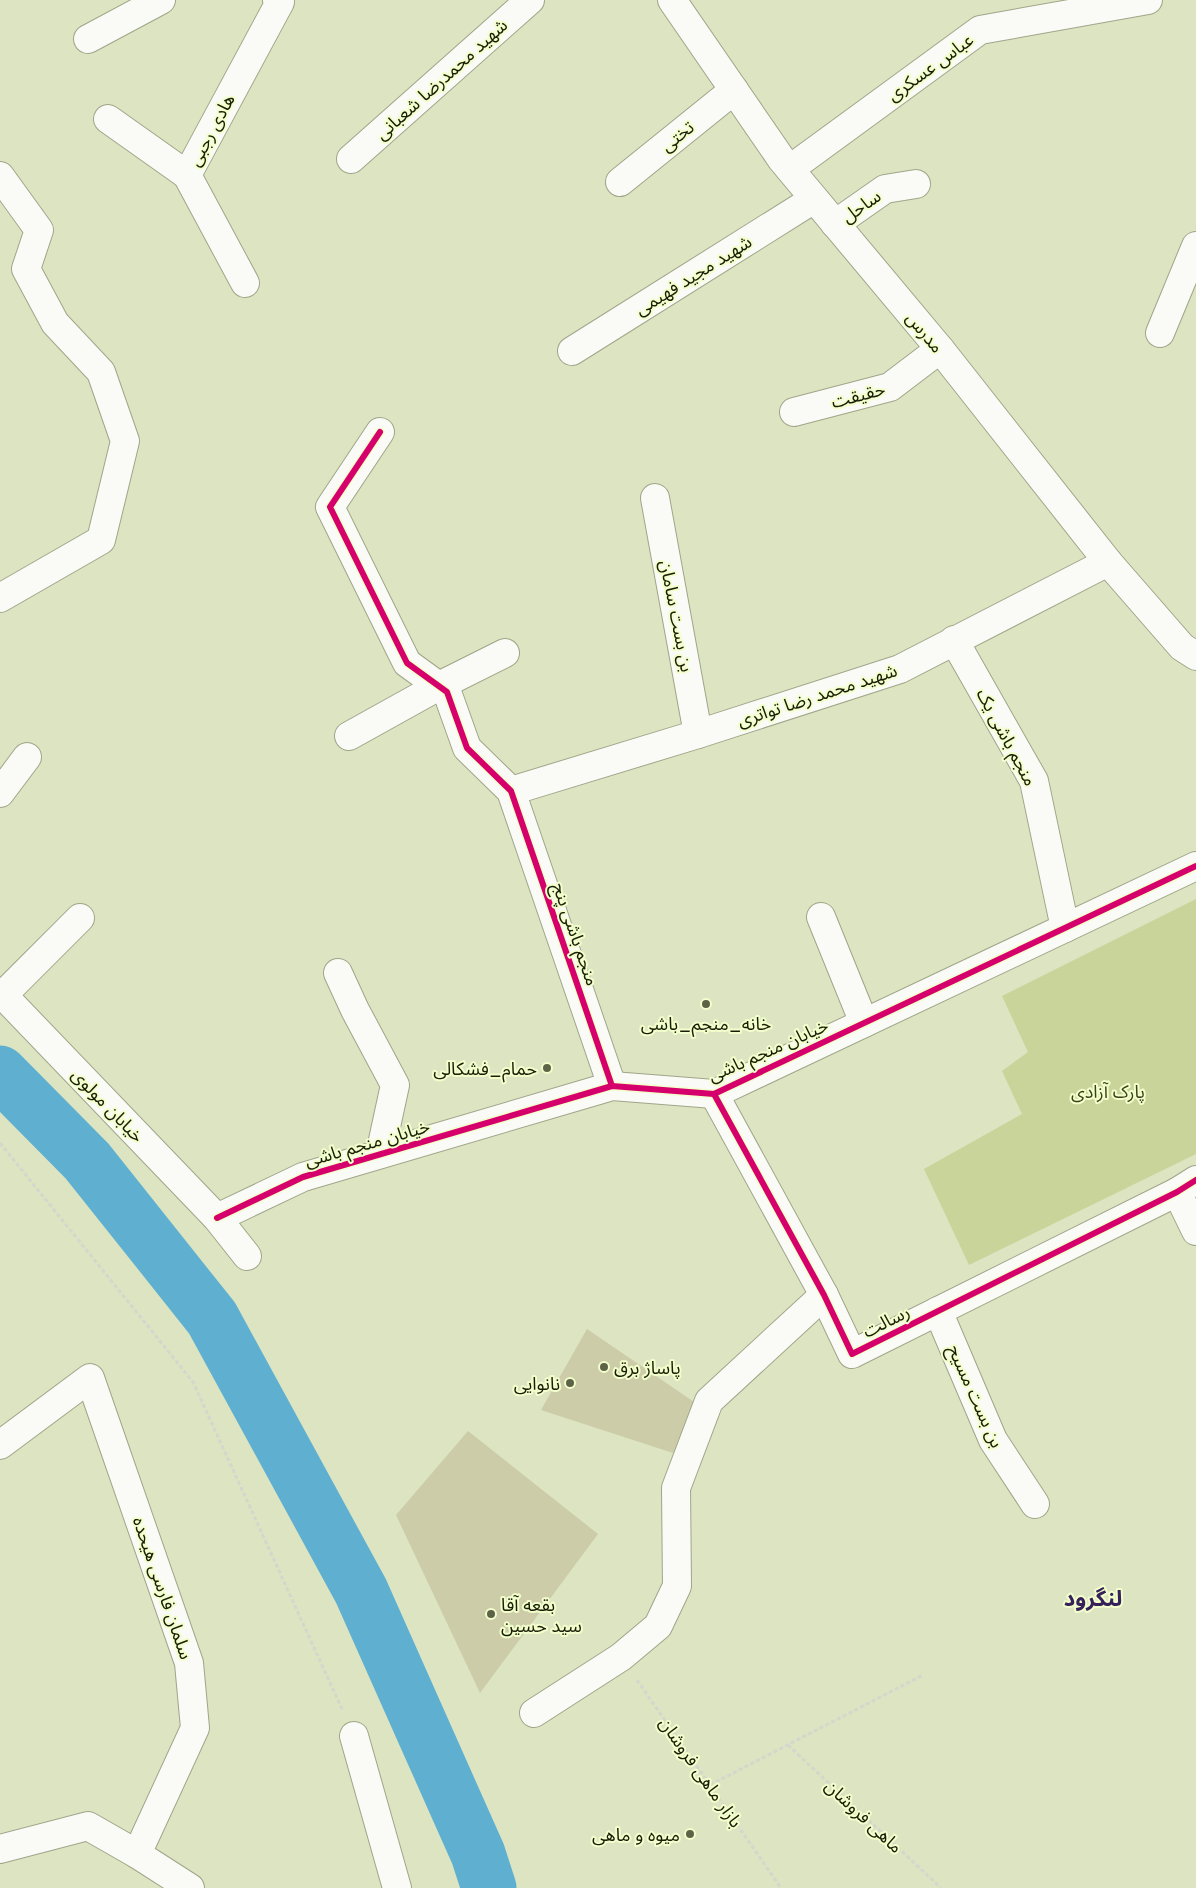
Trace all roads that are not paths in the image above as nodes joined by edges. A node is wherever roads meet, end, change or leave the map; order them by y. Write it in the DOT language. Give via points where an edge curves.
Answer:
graph roads {
  1 [pos="161,0"];
  2 [pos="278,0"];
  3 [pos="530,0"];
  4 [pos="672,0"];
  5 [pos="1148,0"];
  6 [pos="88,39"];
  7 [pos="734,90"];
  8 [pos="108,119"];
  9 [pos="351,159"];
  10 [pos="790,169"];
  11 [pos="187,175"];
  12 [pos="0,176"];
  13 [pos="620,182"];
  14 [pos="916,184"];
  15 [pos="814,199"];
  16 [pos="835,224"];
  17 [pos="1196,246"];
  18 [pos="245,283"];
  19 [pos="1160,333"];
  20 [pos="940,349"];
  21 [pos="572,351"];
  22 [pos="794,412"];
  23 [pos="380,432"];
  24 [pos="654,498"];
  25 [pos="1108,562"];
  26 [pos="0,598"];
  27 [pos="954,640"];
  28 [pos="1192,652"];
  29 [pos="505,653"];
  30 [pos="439,686"];
  31 [pos="698,734"];
  32 [pos="349,736"];
  33 [pos="27,757"];
  34 [pos="512,791"];
  35 [pos="0,793"];
  36 [pos="1196,866"];
  37 [pos="821,917"];
  38 [pos="80,918"];
  39 [pos="1065,928"];
  40 [pos="338,973"];
  41 [pos="2,994"];
  42 [pos="864,1023"];
  43 [pos="612,1086"];
  44 [pos="714,1094"];
  45 [pos="380,1154"];
  46 [pos="1187,1186"];
  47 [pos="217,1218"];
  48 [pos="1196,1231"];
  49 [pos="247,1256"];
  50 [pos="824,1295"];
  51 [pos="938,1311"];
  52 [pos="0,1445"];
  53 [pos="1035,1504"];
  54 [pos="534,1713"];
  55 [pos="354,1736"];
  56 [pos="0,1849"];
  57 [pos="136,1854"];
  58 [pos="190,1888"];
  59 [pos="397,1888"];
  1 -- 6 [label="street"];
  2 -- 11 [label="street, هادی رجبی" via="280,2"];
  3 -- 9 [label="street, شهید محمدرضا شعبانی"];
  4 -- 7 [label="street, مدرس"];
  5 -- 10 [label="street, عباس عسکری" via="980,30"];
  7 -- 10 [label="street, مدرس"];
  7 -- 13 [label="street, تختی"];
  8 -- 11 [label="street, هادی رجبی"];
  10 -- 15 [label="street, مدرس"];
  11 -- 18 [label="street"];
  12 -- 26 [label="street" via="39,230 26,269 55,323 101,372 125,441 100,540"];
  14 -- 16 [label="street, ساحل" via="885,189"];
  15 -- 16 [label="street, مدرس"];
  15 -- 21 [label="street, شهید مجید فهیمی"];
  16 -- 20 [label="street, مدرس"];
  17 -- 19 [label="street"];
  20 -- 22 [label="street, حقیقت" via="890,387"];
  20 -- 25 [label="street, مدرس"];
  23 -- 30 [label="street" via="330,507 407,663"];
  24 -- 31 [label="street, بن بست سامان"];
  25 -- 27 [label="street, شهید محمد رضا تواتری"];
  25 -- 28 [label="street, مدرس"];
  27 -- 31 [label="street, شهید محمد رضا تواتری" via="900,669"];
  27 -- 39 [label="street, منجم باشی یک" via="1034,781"];
  29 -- 30 [label="street"];
  30 -- 32 [label="street"];
  30 -- 34 [label="street" via="447,692 467,748"];
  31 -- 34 [label="street, شهید محمد رضا تواتری"];
  33 -- 35 [label="street"];
  34 -- 43 [label="street, منجم باشی پنج"];
  36 -- 39 [label="street, خیابان منجم باشی"];
  37 -- 42 [label="street"];
  38 -- 41 [label="street"];
  39 -- 42 [label="street, خیابان منجم باشی"];
  40 -- 45 [label="street" via="395,1085"];
  41 -- 47 [label="street, خیابان مولوی"];
  42 -- 44 [label="street, خیابان منجم باشی"];
  43 -- 44 [label="street, خیابان منجم باشی"];
  43 -- 45 [label="street, خیابان منجم باشی"];
  44 -- 50 [label="street, رسالت"];
  45 -- 47 [label="street, خیابان منجم باشی" via="303,1177"];
  46 -- 48 [label="street"];
  46 -- 51 [label="street, رسالت"];
  47 -- 49 [label="street, خیابان مولوی"];
  50 -- 51 [label="street, رسالت" via="852,1354"];
  50 -- 54 [label="street" via="709,1401 676,1488 677,1586 658,1626 621,1656"];
  51 -- 53 [label="street, بن بست مسیح" via="993,1440"];
  52 -- 57 [label="street, سلمان فارسی هیحده" via="90,1378 189,1663 196,1728"];
  55 -- 59 [label="street"];
  56 -- 57 [label="street" via="88,1826"];
  57 -- 58 [label="street"];
}
